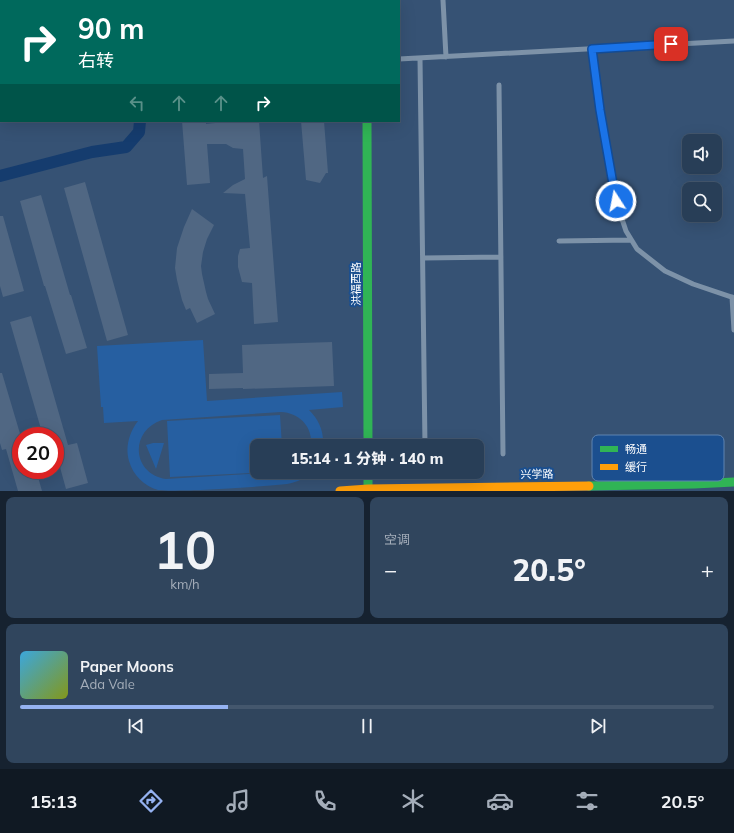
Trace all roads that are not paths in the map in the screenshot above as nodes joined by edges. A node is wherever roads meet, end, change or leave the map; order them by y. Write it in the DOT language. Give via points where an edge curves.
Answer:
graph roads {
  1 [pos="443,0"];
  2 [pos="734,41"];
  3 [pos="592,49"];
  4 [pos="446,57"];
  5 [pos="420,58"];
  6 [pos="400,59"];
  7 [pos="500,85"];
  8 [pos="368,122"];
  9 [pos="631,240"];
  10 [pos="559,241"];
  11 [pos="501,257"];
  12 [pos="422,258"];
  13 [pos="733,298"];
  14 [pos="734,330"];
  15 [pos="368,439"];
  16 [pos="425,439"];
  17 [pos="503,454"];
  18 [pos="368,479"];
  19 [pos="734,482"];
  20 [pos="556,489"];
  21 [pos="368,490"];
  22 [pos="340,491"];
  1 -- 4 [label="lane"];
  2 -- 3 [label="lane"];
  3 -- 4 [label="lane"];
  3 -- 9 [label="lane" via="616,201"];
  4 -- 5 [label="lane"];
  5 -- 6 [label="lane"];
  5 -- 12 [label="lane"];
  7 -- 11 [label="lane"];
  8 -- 15 [label="street, 洪福西路"];
  9 -- 10 [label="lane"];
  9 -- 13 [label="lane" via="637,249 665,271"];
  11 -- 12 [label="lane"];
  11 -- 17 [label="lane"];
  12 -- 16 [label="lane"];
  13 -- 14 [label="lane"];
  18 -- 21 [label="street"];
  19 -- 20 [label="street, 兴学路"];
  20 -- 21 [label="street, 兴学路"];
  21 -- 22 [label="street, 兴学路"];
}
